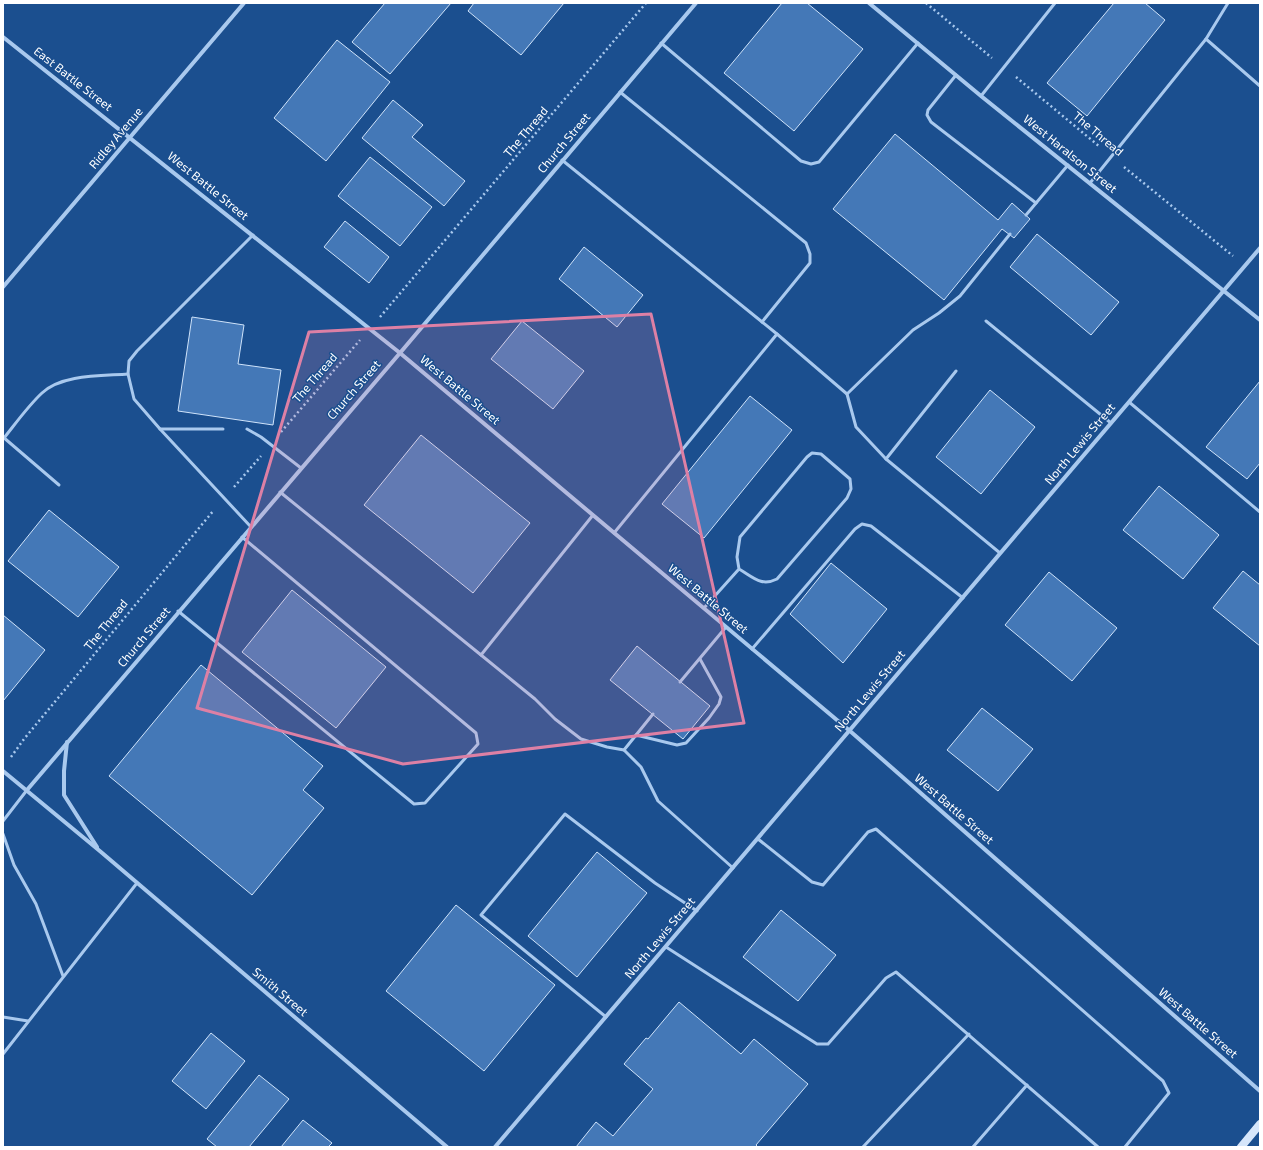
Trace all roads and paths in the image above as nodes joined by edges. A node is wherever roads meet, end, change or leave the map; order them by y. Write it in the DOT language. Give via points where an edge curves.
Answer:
graph roads {
  1 [pos="244,3"];
  2 [pos="646,3"];
  3 [pos="696,3"];
  4 [pos="869,3"];
  5 [pos="926,3"];
  6 [pos="1055,3"];
  7 [pos="1228,3"];
  8 [pos="4,39"];
  9 [pos="1206,40"];
  10 [pos="661,44"];
  11 [pos="918,44"];
  12 [pos="1004,67"];
  13 [pos="956,75"];
  14 [pos="1260,86"];
  15 [pos="620,92"];
  16 [pos="981,96"];
  17 [pos="130,137"];
  18 [pos="1111,156"];
  19 [pos="562,160"];
  20 [pos="1068,165"];
  21 [pos="1090,183"];
  22 [pos="1036,203"];
  23 [pos="1026,215"];
  24 [pos="1010,234"];
  25 [pos="253,235"];
  26 [pos="1260,248"];
  27 [pos="1245,266"];
  28 [pos="3,287"];
  29 [pos="1224,291"];
  30 [pos="1260,320"];
  31 [pos="986,321"];
  32 [pos="762,322"];
  33 [pos="370,329"];
  34 [pos="777,334"];
  35 [pos="400,353"];
  36 [pos="956,371"];
  37 [pos="128,374"];
  38 [pos="847,394"];
  39 [pos="1129,402"];
  40 [pos="1111,423"];
  41 [pos="160,429"];
  42 [pos="223,429"];
  43 [pos="247,429"];
  44 [pos="4,438"];
  45 [pos="270,445"];
  46 [pos="886,458"];
  47 [pos="301,468"];
  48 [pos="59,486"];
  49 [pos="280,492"];
  50 [pos="224,498"];
  51 [pos="1260,512"];
  52 [pos="593,515"];
  53 [pos="251,527"];
  54 [pos="614,533"];
  55 [pos="242,537"];
  56 [pos="1000,553"];
  57 [pos="739,569"];
  58 [pos="962,598"];
  59 [pos="704,608"];
  60 [pos="178,611"];
  61 [pos="726,627"];
  62 [pos="752,649"];
  63 [pos="480,655"];
  64 [pos="700,658"];
  65 [pos="680,682"];
  66 [pos="653,714"];
  67 [pos="850,731"];
  68 [pos="636,735"];
  69 [pos="67,742"];
  70 [pos="624,750"];
  71 [pos="7,762"];
  72 [pos="3,771"];
  73 [pos="27,790"];
  74 [pos="3,821"];
  75 [pos="3,834"];
  76 [pos="758,839"];
  77 [pos="101,852"];
  78 [pos="733,868"];
  79 [pos="137,883"];
  80 [pos="696,911"];
  81 [pos="666,947"];
  82 [pos="63,976"];
  83 [pos="3,1017"];
  84 [pos="606,1017"];
  85 [pos="28,1022"];
  86 [pos="969,1034"];
  87 [pos="3,1054"];
  88 [pos="1027,1085"];
  89 [pos="1260,1091"];
  90 [pos="1260,1124"];
  91 [pos="447,1147"];
  92 [pos="496,1147"];
  93 [pos="863,1147"];
  94 [pos="973,1147"];
  95 [pos="1098,1147"];
  96 [pos="1125,1147"];
  97 [pos="1240,1147"];
  1 -- 17 [label="street, Ridley Avenue"];
  2 -- 33 [label="path, The Thread"];
  3 -- 10 [label="street, Church Street"];
  4 -- 11 [label="street, West Haralson Street"];
  5 -- 12 [label="path, The Thread"];
  6 -- 12 [label="lane"];
  7 -- 9 [label="lane"];
  8 -- 17 [label="street, East Battle Street"];
  9 -- 14 [label="lane"];
  9 -- 18 [label="lane"];
  10 -- 11 [label="lane" via="801,161 811,164 819,162"];
  10 -- 15 [label="street, Church Street"];
  11 -- 13 [label="street, West Haralson Street"];
  12 -- 16 [label="lane"];
  12 -- 18 [label="path, The Thread"];
  13 -- 16 [label="street, West Haralson Street"];
  13 -- 22 [label="lane" via="928,110 927,115 932,122"];
  15 -- 19 [label="street, Church Street"];
  15 -- 32 [label="lane" via="806,243 810,263"];
  16 -- 20 [label="street, West Haralson Street"];
  17 -- 25 [label="street, West Battle Street"];
  17 -- 28 [label="street, Ridley Avenue"];
  18 -- 21 [label="lane"];
  18 -- 27 [label="path, The Thread"];
  19 -- 32 [label="lane"];
  19 -- 35 [label="street, Church Street"];
  20 -- 21 [label="street, West Haralson Street"];
  20 -- 22 [label="lane"];
  21 -- 29 [label="street, West Haralson Street"];
  22 -- 23 [label="lane"];
  24 -- 38 [label="lane" via="960,296 913,330"];
  25 -- 33 [label="street, West Battle Street"];
  25 -- 37 [label="lane" via="137,351 129,361"];
  26 -- 27 [label="street, North Lewis Street"];
  27 -- 29 [label="street, North Lewis Street"];
  29 -- 30 [label="street, West Haralson Street"];
  29 -- 39 [label="street, North Lewis Street"];
  31 -- 40 [label="lane"];
  32 -- 34 [label="lane"];
  33 -- 35 [label="street, West Battle Street"];
  33 -- 45 [label="path, The Thread"];
  34 -- 38 [label="lane"];
  34 -- 54 [label="lane"];
  35 -- 47 [label="street, Church Street"];
  35 -- 52 [label="street, West Battle Street"];
  36 -- 46 [label="lane"];
  37 -- 41 [label="lane" via="134,399"];
  37 -- 44 [label="lane" via="70,379 56,384 42,392"];
  38 -- 46 [label="lane" via="856,427"];
  39 -- 40 [label="street, North Lewis Street"];
  39 -- 51 [label="lane"];
  40 -- 56 [label="street, North Lewis Street"];
  41 -- 42 [label="lane"];
  41 -- 50 [label="lane"];
  43 -- 45 [label="lane"];
  44 -- 48 [label="lane"];
  45 -- 47 [label="lane"];
  45 -- 50 [label="path, The Thread"];
  46 -- 56 [label="lane"];
  47 -- 49 [label="street, Church Street"];
  49 -- 53 [label="street, Church Street"];
  49 -- 63 [label="lane"];
  50 -- 53 [label="lane"];
  50 -- 71 [label="path, The Thread" via="24,738"];
  52 -- 54 [label="street, West Battle Street"];
  52 -- 63 [label="lane"];
  53 -- 55 [label="street, Church Street"];
  54 -- 59 [label="street, West Battle Street"];
  55 -- 60 [label="street, Church Street"];
  55 -- 60 [label="lane" via="476,732 478,744 425,804 414,804"];
  56 -- 58 [label="street, North Lewis Street"];
  57 -- 57 [label="lane" via="737,557 740,538 807,457 812,453 821,454 850,479 851,489 847,498 777,579 763,583"];
  57 -- 59 [label="lane"];
  58 -- 62 [label="lane" via="871,526 862,524"];
  58 -- 67 [label="street, North Lewis Street"];
  59 -- 61 [label="street, West Battle Street"];
  60 -- 69 [label="street, Church Street"];
  61 -- 62 [label="street, West Battle Street"];
  61 -- 64 [label="lane"];
  62 -- 67 [label="street, West Battle Street"];
  63 -- 70 [label="lane" via="581,739"];
  64 -- 65 [label="lane"];
  64 -- 68 [label="lane" via="721,697 709,718 686,743 677,745"];
  66 -- 68 [label="lane"];
  67 -- 76 [label="street, North Lewis Street"];
  67 -- 89 [label="street, West Battle Street"];
  68 -- 70 [label="lane"];
  69 -- 73 [label="street, Church Street"];
  69 -- 77 [label="street, Smith Street" via="64,795"];
  70 -- 78 [label="lane" via="642,767 658,801"];
  72 -- 73 [label="street, Smith Street"];
  73 -- 74 [label="lane"];
  73 -- 77 [label="street, Smith Street"];
  75 -- 82 [label="lane" via="14,865 36,904"];
  76 -- 78 [label="street, North Lewis Street"];
  76 -- 96 [label="lane" via="812,882 823,885 868,832 876,829 1163,1081 1169,1093"];
  77 -- 79 [label="street, Smith Street"];
  78 -- 80 [label="street, North Lewis Street"];
  79 -- 82 [label="lane"];
  79 -- 91 [label="street, Smith Street"];
  80 -- 81 [label="street, North Lewis Street"];
  80 -- 84 [label="lane" via="654,883 565,814 481,915"];
  81 -- 84 [label="street, North Lewis Street"];
  81 -- 86 [label="lane" via="817,1044 828,1044 886,978 896,972"];
  82 -- 85 [label="lane"];
  83 -- 85 [label="lane"];
  84 -- 92 [label="street, North Lewis Street"];
  85 -- 87 [label="lane"];
  86 -- 88 [label="lane"];
  86 -- 93 [label="lane"];
  88 -- 94 [label="lane"];
  88 -- 95 [label="lane"];
  90 -- 97 [label="main road"];
}
